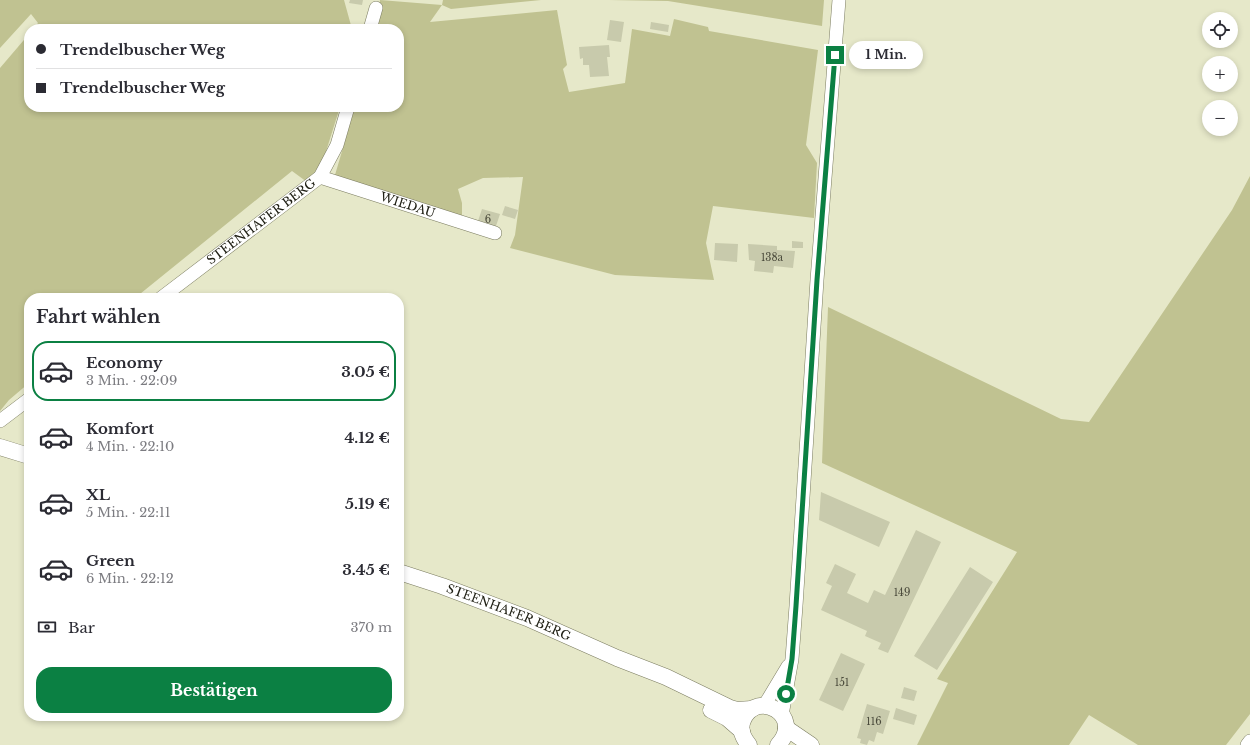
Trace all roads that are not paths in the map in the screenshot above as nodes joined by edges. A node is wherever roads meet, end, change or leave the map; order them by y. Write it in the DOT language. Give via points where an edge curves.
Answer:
graph roads {
  1 [pos="839,0"];
  2 [pos="376,8"];
  3 [pos="371,24"];
  4 [pos="347,112"];
  5 [pos="320,177"];
  6 [pos="495,233"];
  7 [pos="168,293"];
  8 [pos="24,403"];
  9 [pos="0,421"];
  10 [pos="0,447"];
  11 [pos="24,454"];
  12 [pos="404,574"];
  13 [pos="616,658"];
  14 [pos="792,659"];
  15 [pos="758,707"];
  16 [pos="784,721"];
  17 [pos="742,731"];
  18 [pos="1250,740"];
  19 [pos="749,745"];
  20 [pos="778,745"];
  21 [pos="811,745"];
  22 [pos="1247,745"];
  1 -- 14 [label="street"];
  2 -- 3 [label="street"];
  4 -- 5 [label="street, STEENHAFER BERG" via="337,145"];
  5 -- 6 [label="street, WIEDAU"];
  5 -- 7 [label="street, STEENHAFER BERG"];
  8 -- 9 [label="street"];
  10 -- 11 [label="street"];
  12 -- 13 [label="street, STEENHAFER BERG" via="527,618"];
  13 -- 15 [label="street, STEENHAFER BERG" via="666,677 730,708 736,710"];
  13 -- 17 [label="street, STEENHAFER BERG" via="727,718"];
  14 -- 15 [label="street"];
  14 -- 16 [label="street"];
  15 -- 16 [label="street" via="773,708"];
  15 -- 17 [label="street" via="746,715 742,722"];
  16 -- 20 [label="street" via="782,740"];
  16 -- 21 [label="street"];
  17 -- 19 [label="street"];
  18 -- 22 [label="street"];
}
